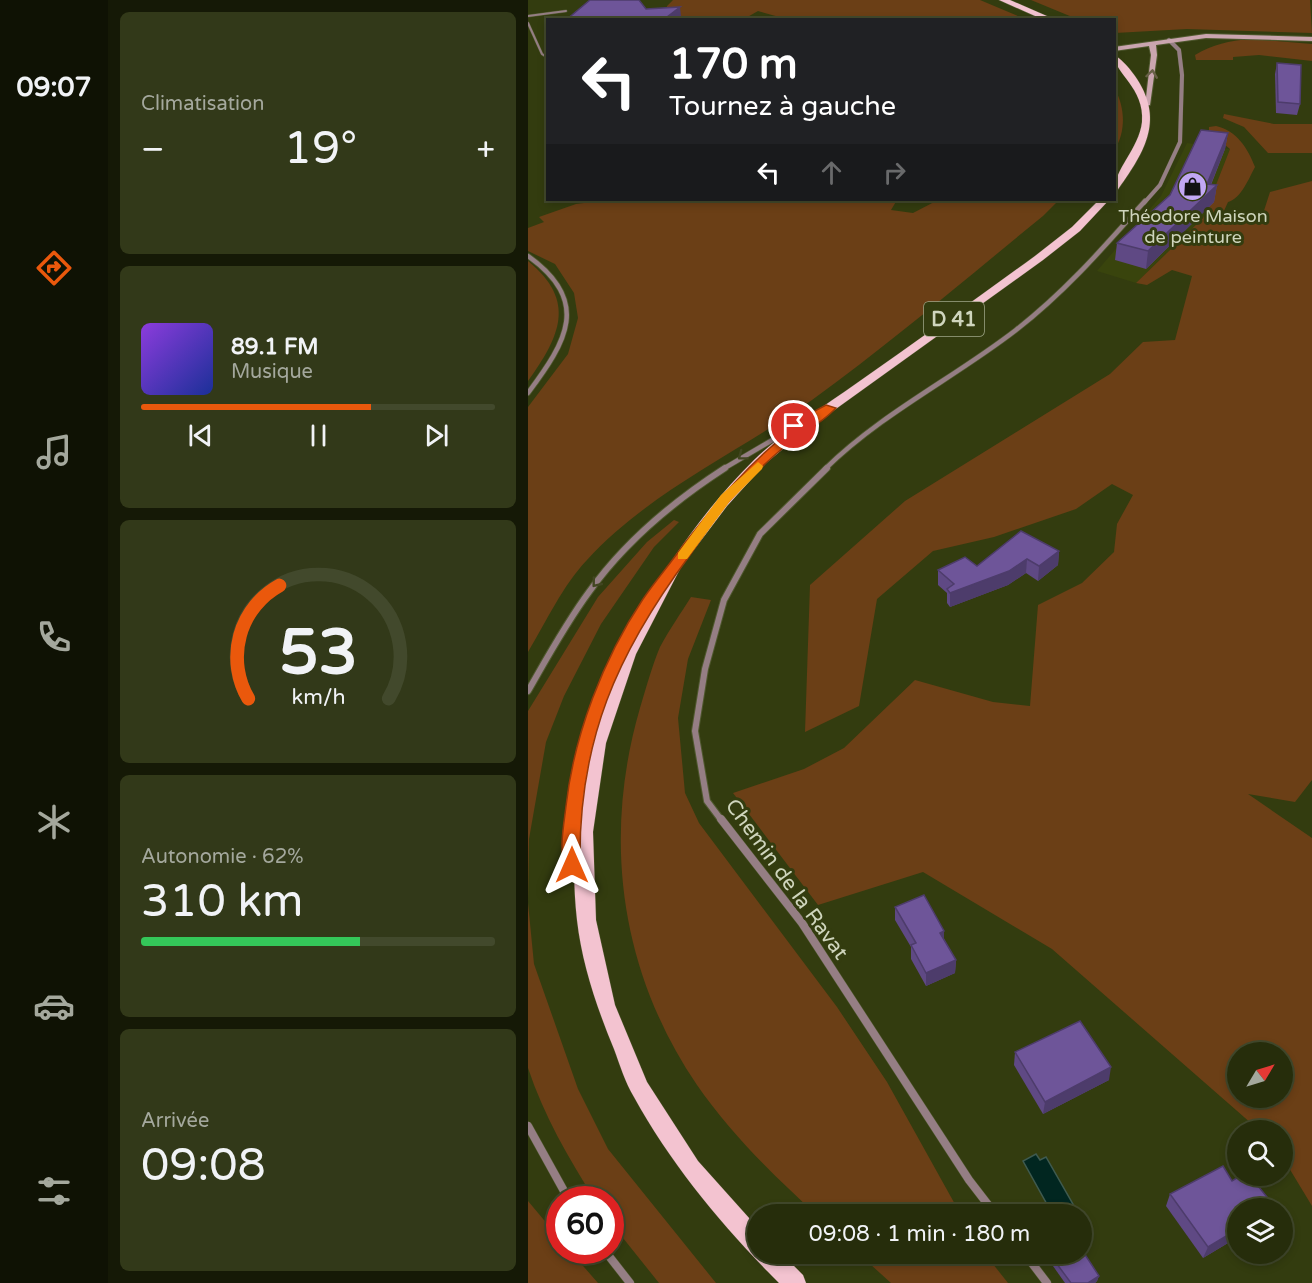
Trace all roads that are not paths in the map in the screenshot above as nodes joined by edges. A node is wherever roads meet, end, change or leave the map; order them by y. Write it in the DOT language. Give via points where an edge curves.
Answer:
graph roads {
  1 [pos="1003,0"];
  2 [pos="566,11"];
  3 [pos="528,16"];
  4 [pos="1047,18"];
  5 [pos="528,23"];
  6 [pos="1312,39"];
  7 [pos="1169,40"];
  8 [pos="1152,43"];
  9 [pos="1116,49"];
  10 [pos="546,57"];
  11 [pos="1116,59"];
  12 [pos="1147,105"];
  13 [pos="1116,186"];
  14 [pos="1103,201"];
  15 [pos="528,256"];
  16 [pos="528,393"];
  17 [pos="830,408"];
  18 [pos="528,691"];
  19 [pos="528,1126"];
  20 [pos="561,1186"];
  21 [pos="988,1204"];
  22 [pos="747,1234"];
  23 [pos="615,1264"];
  24 [pos="776,1264"];
  25 [pos="1033,1264"];
  26 [pos="630,1283"];
  27 [pos="795,1283"];
  28 [pos="1047,1283"];
  1 -- 4 [label="main road"];
  2 -- 3 [label="lane"];
  5 -- 10 [label="lane"];
  6 -- 7 [label="street" via="1221,36"];
  7 -- 8 [label="street"];
  7 -- 21 [label="street, Chemin de la Ravat" via="1179,50 1182,75 1180,142 1160,185 1076,278 1016,330 855,440 760,534 724,600 705,669 695,730 707,801 802,924"];
  8 -- 9 [label="street"];
  12 -- 8 [label="street, one-way"];
  11 -- 12 [label="main road" via="1138,85"];
  12 -- 13 [label="main road" via="1148,125"];
  14 -- 17 [label="main road, D 41" via="1039,258"];
  15 -- 16 [label="street" via="541,263 564,288 568,319 566,331"];
  17 -- 18 [label="street, one-way" via="757,445 640,536 591,589"];
  17 -- 22 [label="main road, D 41" via="776,448 726,498 648,602 623,646 590,727 577,777 572,884 588,975 622,1066 673,1148 714,1202"];
  19 -- 20 [label="street"];
  23 -- 26 [label="street"];
  24 -- 27 [label="main road"];
  25 -- 28 [label="street"];
}
